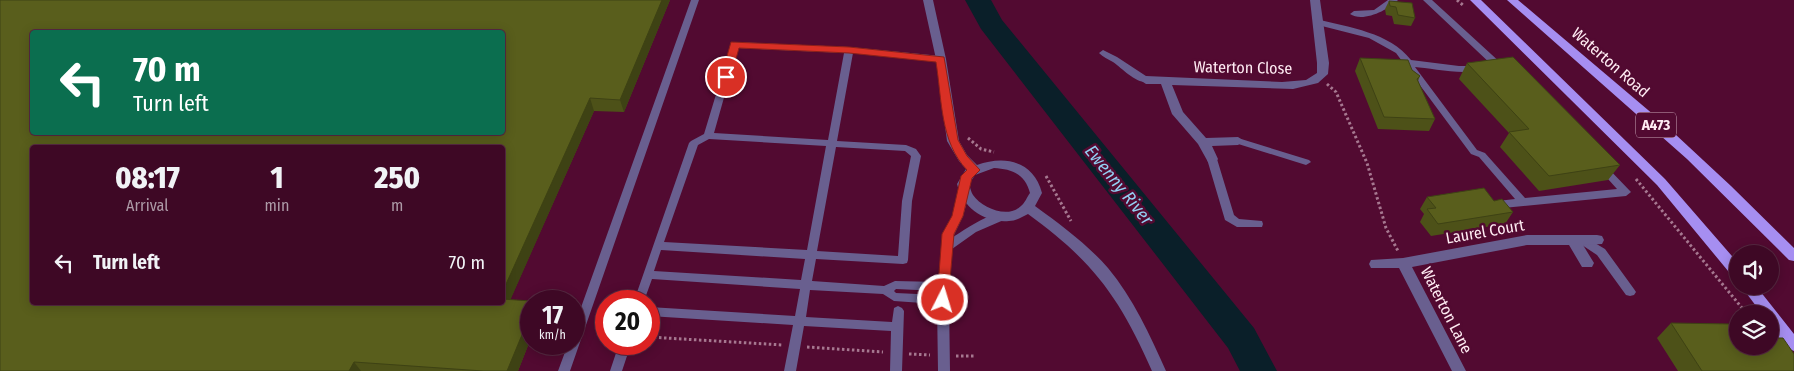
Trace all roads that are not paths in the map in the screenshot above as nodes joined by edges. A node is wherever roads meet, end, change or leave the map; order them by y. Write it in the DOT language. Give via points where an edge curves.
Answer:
graph roads {
  1 [pos="695,0"];
  2 [pos="928,0"];
  3 [pos="1314,0"];
  4 [pos="1394,0"];
  5 [pos="1427,0"];
  6 [pos="1475,0"];
  7 [pos="1512,0"];
  8 [pos="1354,14"];
  9 [pos="1317,22"];
  10 [pos="849,50"];
  11 [pos="1103,53"];
  12 [pos="941,59"];
  13 [pos="1409,63"];
  14 [pos="1500,67"];
  15 [pos="1509,74"];
  16 [pos="1146,80"];
  17 [pos="1166,82"];
  18 [pos="708,136"];
  19 [pos="1238,141"];
  20 [pos="1205,142"];
  21 [pos="832,143"];
  22 [pos="1592,157"];
  23 [pos="1212,160"];
  24 [pos="1306,162"];
  25 [pos="974,170"];
  26 [pos="964,194"];
  27 [pos="1523,202"];
  28 [pos="1490,205"];
  29 [pos="1028,208"];
  30 [pos="1002,216"];
  31 [pos="1258,224"];
  32 [pos="1578,240"];
  33 [pos="1597,240"];
  34 [pos="657,246"];
  35 [pos="948,247"];
  36 [pos="812,254"];
  37 [pos="1794,256"];
  38 [pos="1729,262"];
  39 [pos="1403,263"];
  40 [pos="1587,263"];
  41 [pos="1376,264"];
  42 [pos="648,275"];
  43 [pos="808,286"];
  44 [pos="944,287"];
  45 [pos="643,290"];
  46 [pos="885,290"];
  47 [pos="1630,292"];
  48 [pos="1755,295"];
  49 [pos="943,300"];
  50 [pos="898,311"];
  51 [pos="660,312"];
  52 [pos="800,320"];
  53 [pos="897,327"];
  54 [pos="1794,346"];
  55 [pos="621,355"];
  56 [pos="564,371"];
  57 [pos="616,371"];
  58 [pos="790,371"];
  59 [pos="896,371"];
  60 [pos="944,371"];
  61 [pos="1159,371"];
  62 [pos="1459,371"];
  1 -- 56 [label="lane"];
  2 -- 12 [label="street"];
  3 -- 9 [label="street"];
  4 -- 8 [label="lane" via="1376,12"];
  5 -- 14 [label="lane"];
  6 -- 38 [label="main road, A473" via="1661,182"];
  7 -- 37 [label="main road, Waterton Road / A473" via="1687,152"];
  9 -- 13 [label="lane" via="1390,44 1400,50"];
  9 -- 17 [label="street, Waterton Close" via="1323,63 1319,78 1300,85 1282,86"];
  10 -- 12 [label="lane"];
  10 -- 18 [label="lane" via="735,45"];
  10 -- 21 [label="lane"];
  11 -- 16 [label="lane" via="1113,56 1135,76"];
  12 -- 25 [label="street" via="953,140"];
  13 -- 14 [label="lane" via="1459,69"];
  13 -- 27 [label="lane" via="1474,152 1482,155"];
  14 -- 15 [label="lane"];
  16 -- 17 [label="street, Waterton Close"];
  17 -- 20 [label="street" via="1181,118"];
  18 -- 21 [label="lane"];
  18 -- 34 [label="lane" via="694,143"];
  19 -- 20 [label="street"];
  19 -- 24 [label="lane"];
  20 -- 23 [label="street"];
  21 -- 36 [label="lane"];
  21 -- 36 [label="lane" via="906,148 916,156 907,201 902,260"];
  22 -- 27 [label="lane" via="1626,192"];
  23 -- 31 [label="lane" via="1229,217 1237,223"];
  25 -- 26 [label="street" via="967,176"];
  25 -- 29 [label="street" via="1004,164 1024,171 1031,178 1036,193"];
  26 -- 30 [label="street" via="978,210"];
  26 -- 35 [label="lane" via="958,216 948,234"];
  27 -- 28 [label="lane"];
  29 -- 30 [label="street"];
  29 -- 61 [label="street" via="1061,232 1104,274 1144,337"];
  30 -- 35 [label="lane" via="972,229"];
  32 -- 33 [label="street, Laurel Court"];
  32 -- 39 [label="street, Laurel Court" via="1526,240"];
  32 -- 40 [label="street"];
  32 -- 47 [label="lane" via="1600,252"];
  34 -- 36 [label="lane"];
  34 -- 42 [label="lane"];
  35 -- 44 [label="lane"];
  36 -- 43 [label="lane"];
  39 -- 41 [label="street, Waterton Lane"];
  39 -- 62 [label="street, Waterton Lane"];
  42 -- 43 [label="lane"];
  42 -- 45 [label="lane"];
  43 -- 46 [label="lane"];
  43 -- 52 [label="lane"];
  44 -- 46 [label="lane" via="895,285"];
  44 -- 49 [label="lane"];
  46 -- 49 [label="lane" via="894,297"];
  48 -- 54 [label="main road"];
  49 -- 60 [label="lane"];
  50 -- 53 [label="lane"];
  51 -- 52 [label="lane"];
  52 -- 53 [label="lane"];
  52 -- 58 [label="lane"];
  53 -- 59 [label="lane"];
  55 -- 57 [label="lane"];
}
